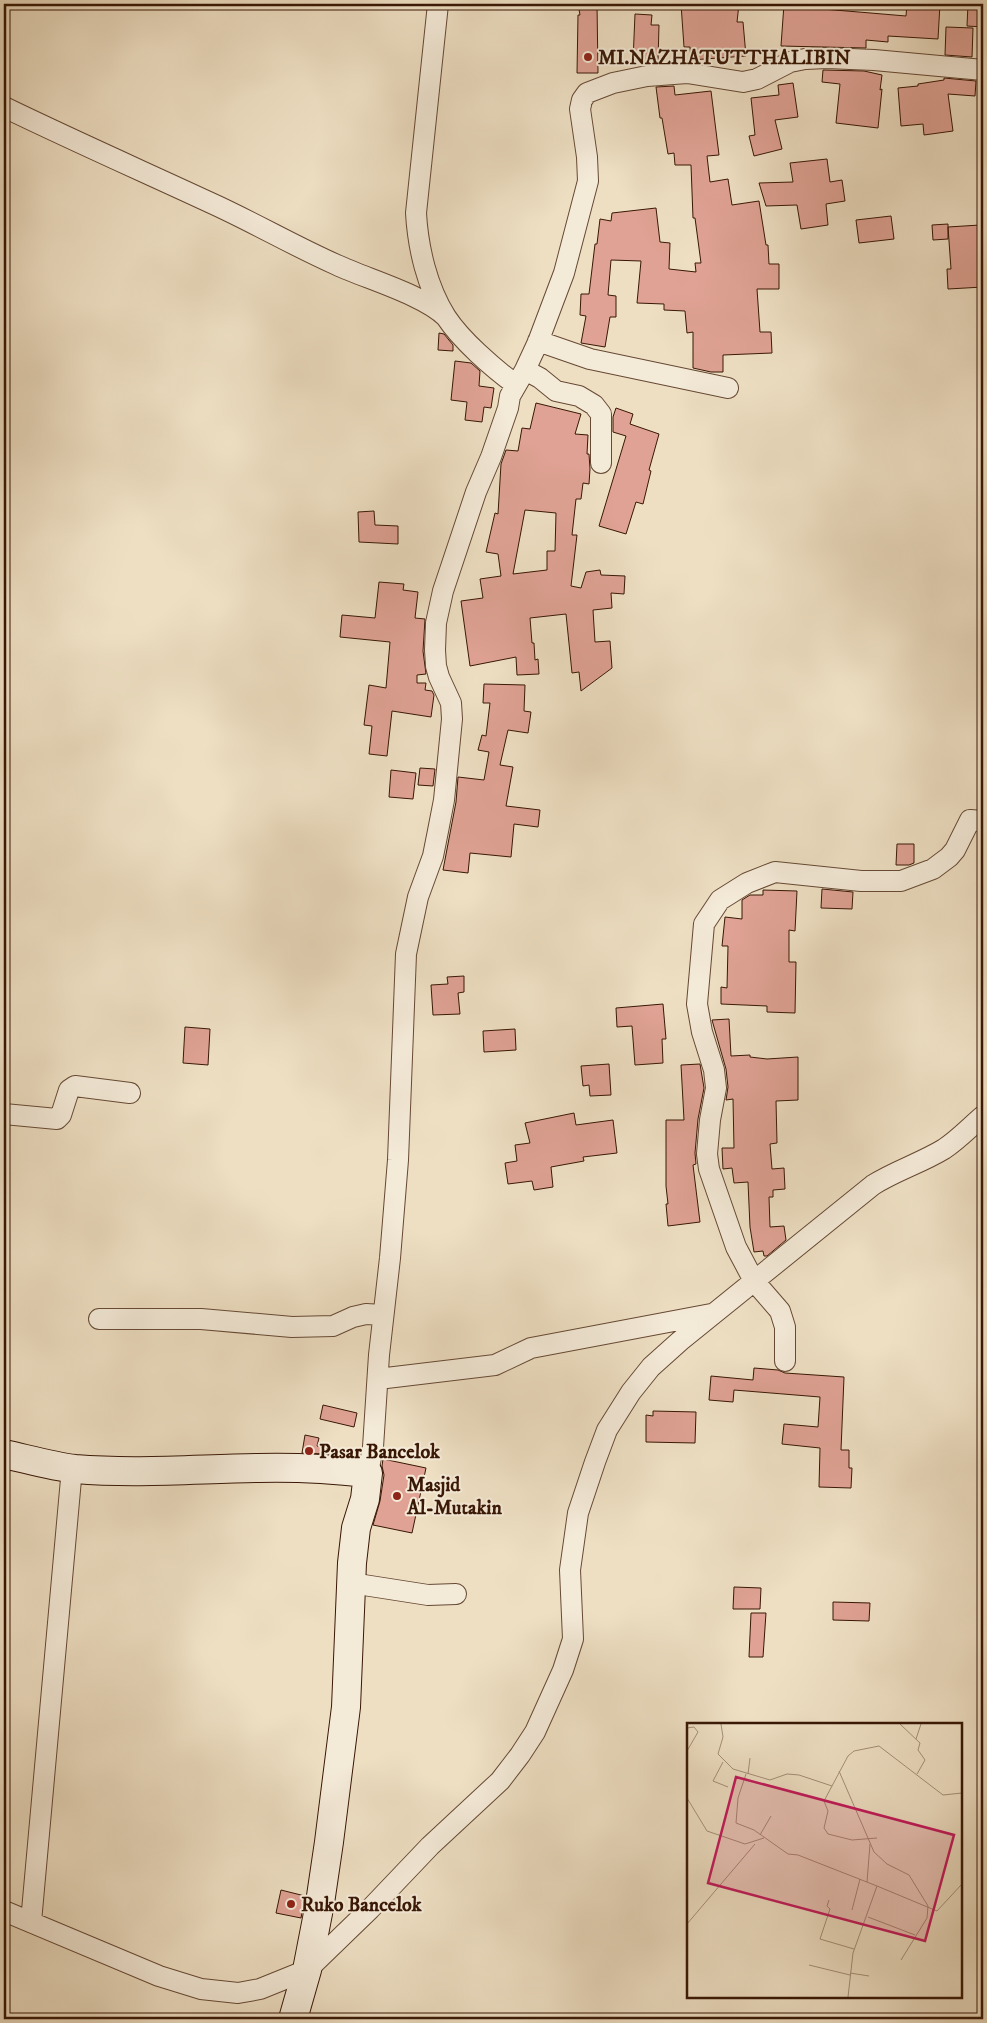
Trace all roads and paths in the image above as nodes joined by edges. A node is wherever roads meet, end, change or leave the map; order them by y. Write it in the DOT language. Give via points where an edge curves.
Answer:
graph roads {
  1 [pos="438,4"];
  2 [pos="983,70"];
  3 [pos="4,107"];
  4 [pos="446,317"];
  5 [pos="538,342"];
  6 [pos="522,374"];
  7 [pos="728,388"];
  8 [pos="601,463"];
  9 [pos="983,820"];
  10 [pos="130,1093"];
  11 [pos="4,1114"];
  12 [pos="983,1116"];
  13 [pos="754,1282"];
  14 [pos="712,1314"];
  15 [pos="383,1315"];
  16 [pos="99,1318"];
  17 [pos="785,1361"];
  18 [pos="378,1379"];
  19 [pos="4,1454"];
  20 [pos="72,1468"];
  21 [pos="368,1473"];
  22 [pos="351,1583"];
  23 [pos="456,1594"];
  24 [pos="4,1911"];
  25 [pos="31,1922"];
  26 [pos="307,1970"];
  27 [pos="293,2019"];
  1 -- 4 [label="street" via="416,213 426,271"];
  2 -- 5 [label="street" via="874,60 805,59 743,82 687,73 647,76 613,83 587,93 580,109 588,181 564,273"];
  3 -- 4 [label="street" via="337,265 423,301"];
  4 -- 6 [label="street" via="502,375"];
  5 -- 6 [label="street"];
  5 -- 7 [label="street" via="590,359"];
  6 -- 8 [label="street" via="540,378 556,391 579,396 594,406 601,414"];
  6 -- 15 [label="street" via="510,396 491,458 458,544 436,624 436,666 451,703 452,719 438,831 418,896 406,954 398,1160"];
  9 -- 13 [label="street" via="970,820 955,850 933,869 901,880 862,881 775,872 747,883 720,900 704,924 697,1004 716,1088 707,1154 709,1169 736,1247"];
  10 -- 11 [label="street" via="75,1086 69,1090 57,1119"];
  12 -- 13 [label="street" via="945,1148 873,1185"];
  13 -- 14 [label="street"];
  13 -- 17 [label="street" via="774,1304 786,1327"];
  14 -- 18 [label="street" via="531,1348 495,1365"];
  14 -- 26 [label="street" via="651,1368 607,1430 578,1513 570,1570 573,1639 535,1732 500,1781 430,1846"];
  15 -- 16 [label="street" via="366,1314 332,1326 292,1327 201,1319"];
  15 -- 18 [label="street"];
  18 -- 21 [label="street"];
  19 -- 20 [label="street"];
  20 -- 21 [label="street" via="156,1472 269,1468"];
  20 -- 25 [label="street"];
  21 -- 22 [label="street" via="365,1499 356,1528"];
  22 -- 23 [label="street" via="428,1595"];
  22 -- 26 [label="street" via="345,1717 320,1903"];
  24 -- 25 [label="street"];
  25 -- 26 [label="street" via="159,1976 201,1989 238,1992 260,1989"];
  26 -- 27 [label="street"];
}
